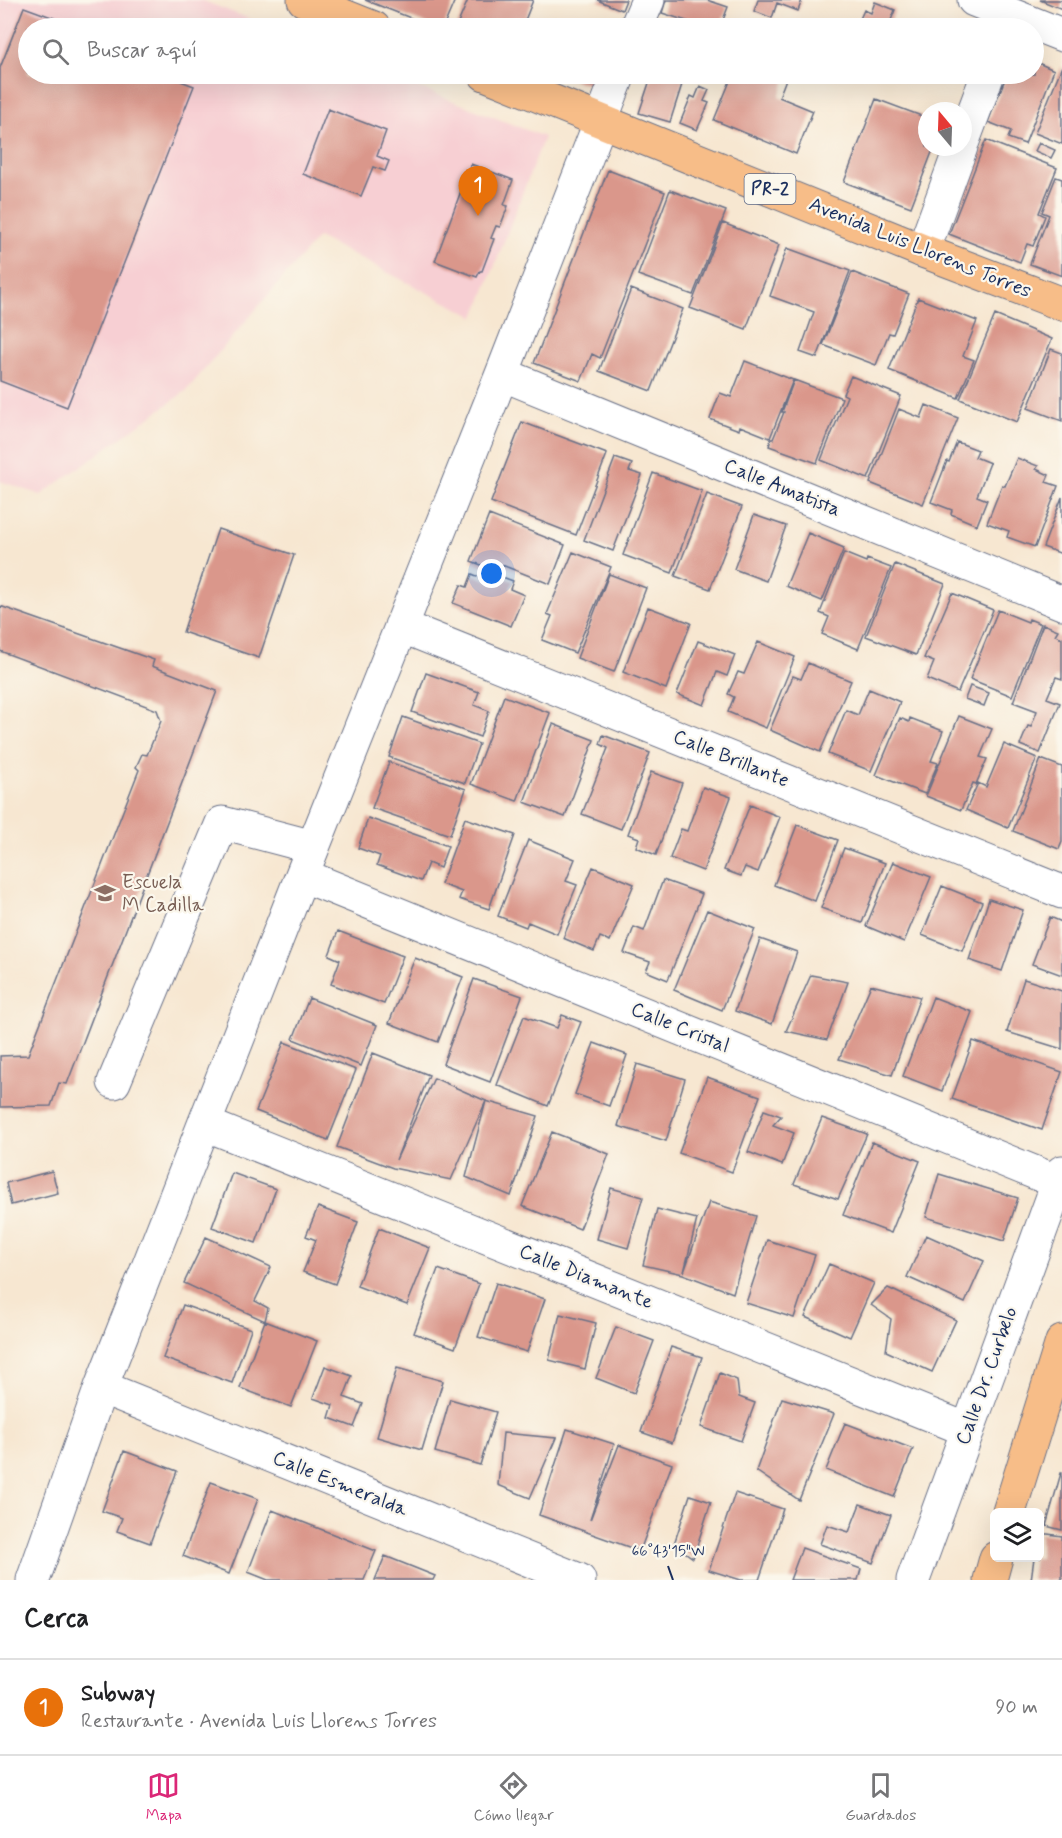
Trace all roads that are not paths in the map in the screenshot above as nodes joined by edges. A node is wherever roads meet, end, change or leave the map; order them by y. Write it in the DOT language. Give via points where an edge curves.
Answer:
graph roads {
  1 [pos="304,0"];
  2 [pos="648,0"];
  3 [pos="974,0"];
  4 [pos="1009,14"];
  5 [pos="349,18"];
  6 [pos="640,18"];
  7 [pos="1044,28"];
  8 [pos="1062,35"];
  9 [pos="510,84"];
  10 [pos="615,84"];
  11 [pos="984,84"];
  12 [pos="972,117"];
  13 [pos="600,120"];
  14 [pos="958,156"];
  15 [pos="923,250"];
  16 [pos="1060,303"];
  17 [pos="502,374"];
  18 [pos="1062,603"];
  19 [pos="401,626"];
  20 [pos="307,861"];
  21 [pos="1062,892"];
  22 [pos="114,1082"];
  23 [pos="205,1124"];
  24 [pos="1060,1177"];
  25 [pos="1062,1342"];
  26 [pos="101,1387"];
  27 [pos="968,1430"];
  28 [pos="1010,1508"];
  29 [pos="995,1562"];
  30 [pos="33,1580"];
  31 [pos="579,1580"];
  32 [pos="913,1580"];
  33 [pos="990,1580"];
  1 -- 5 [label="main road"];
  2 -- 6 [label="street"];
  3 -- 4 [label="street"];
  7 -- 8 [label="street"];
  9 -- 13 [label="main road, Avenida Luis Llorens Torres / PR-2"];
  10 -- 13 [label="street"];
  11 -- 12 [label="street"];
  13 -- 15 [label="main road, Avenida Luis Llorens Torres / PR-2"];
  13 -- 17 [label="street"];
  14 -- 15 [label="street"];
  15 -- 16 [label="main road, Avenida Luis Llorens Torres / PR-2"];
  17 -- 18 [label="street, Calle Amatista"];
  17 -- 19 [label="street"];
  19 -- 20 [label="street"];
  19 -- 21 [label="street, Calle Brillante"];
  20 -- 22 [label="street, Calle Cristal" via="222,823"];
  20 -- 23 [label="street"];
  20 -- 24 [label="street, Calle Cristal"];
  23 -- 26 [label="street"];
  23 -- 27 [label="street, Calle Diamante"];
  24 -- 27 [label="street, Calle Dr. Curbelo"];
  25 -- 28 [label="main road"];
  26 -- 30 [label="street"];
  26 -- 31 [label="street, Calle Esmeralda"];
  27 -- 32 [label="street, Calle Dr. Curbelo"];
  29 -- 33 [label="main road"];
}
